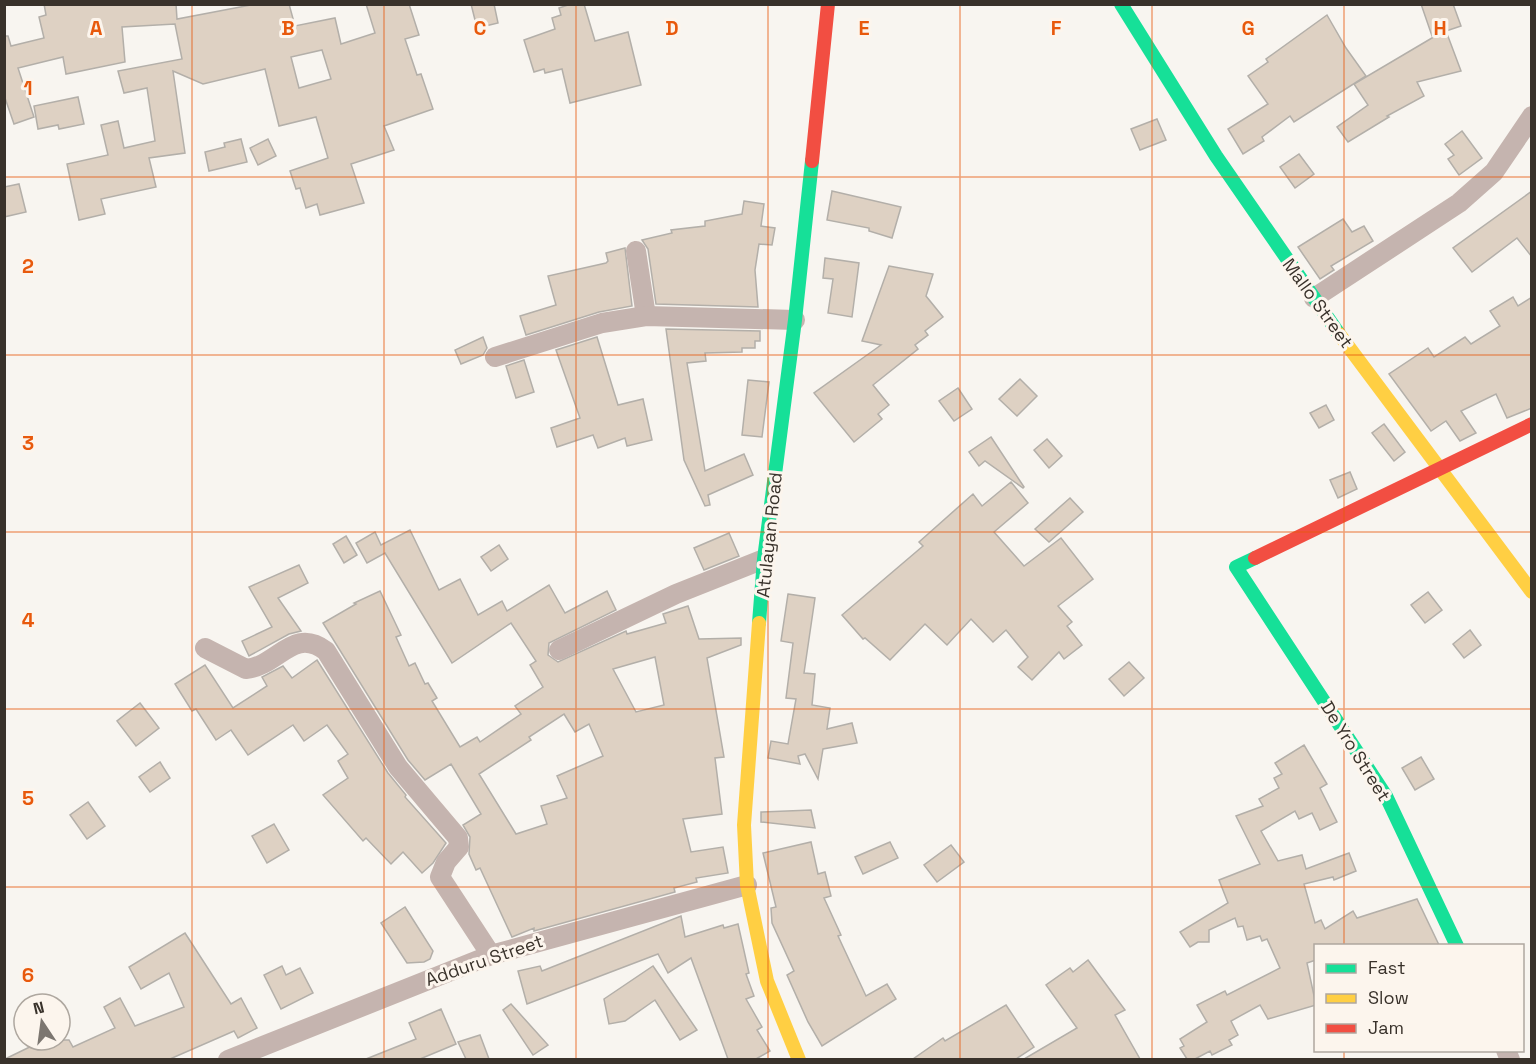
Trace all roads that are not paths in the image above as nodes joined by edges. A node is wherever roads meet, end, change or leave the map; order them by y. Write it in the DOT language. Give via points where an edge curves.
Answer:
graph roads {
  1 [pos="828,4"];
  2 [pos="1121,4"];
  3 [pos="1532,117"];
  4 [pos="636,251"];
  5 [pos="1314,298"];
  6 [pos="646,316"];
  7 [pos="795,320"];
  8 [pos="495,357"];
  9 [pos="1532,424"];
  10 [pos="1437,468"];
  11 [pos="765,559"];
  12 [pos="1532,592"];
  13 [pos="204,648"];
  14 [pos="560,650"];
  15 [pos="747,885"];
  16 [pos="1457,944"];
  17 [pos="490,955"];
  18 [pos="228,1059"];
  19 [pos="799,1059"];
  1 -- 7 [label="street, Atulayan Road"];
  2 -- 5 [label="street, Mallo Street"];
  3 -- 5 [label="street" via="1494,171 1459,203"];
  4 -- 6 [label="street"];
  5 -- 10 [label="street, Mallo Street"];
  6 -- 7 [label="street"];
  6 -- 8 [label="street" via="602,322"];
  7 -- 11 [label="street, Atulayan Road"];
  9 -- 10 [label="street"];
  10 -- 12 [label="street, Mallo Street"];
  10 -- 16 [label="street, De Yro Street" via="1236,567 1386,796"];
  11 -- 14 [label="street" via="676,594"];
  11 -- 15 [label="street, Atulayan Road" via="744,825"];
  13 -- 17 [label="street" via="246,669 263,664 301,642 317,644 326,651 398,767 458,838 459,848 446,862 440,877"];
  15 -- 17 [label="street, Adduru Street"];
  15 -- 19 [label="street, Atulayan Road" via="767,981"];
  17 -- 18 [label="street, Adduru Street"];
}
